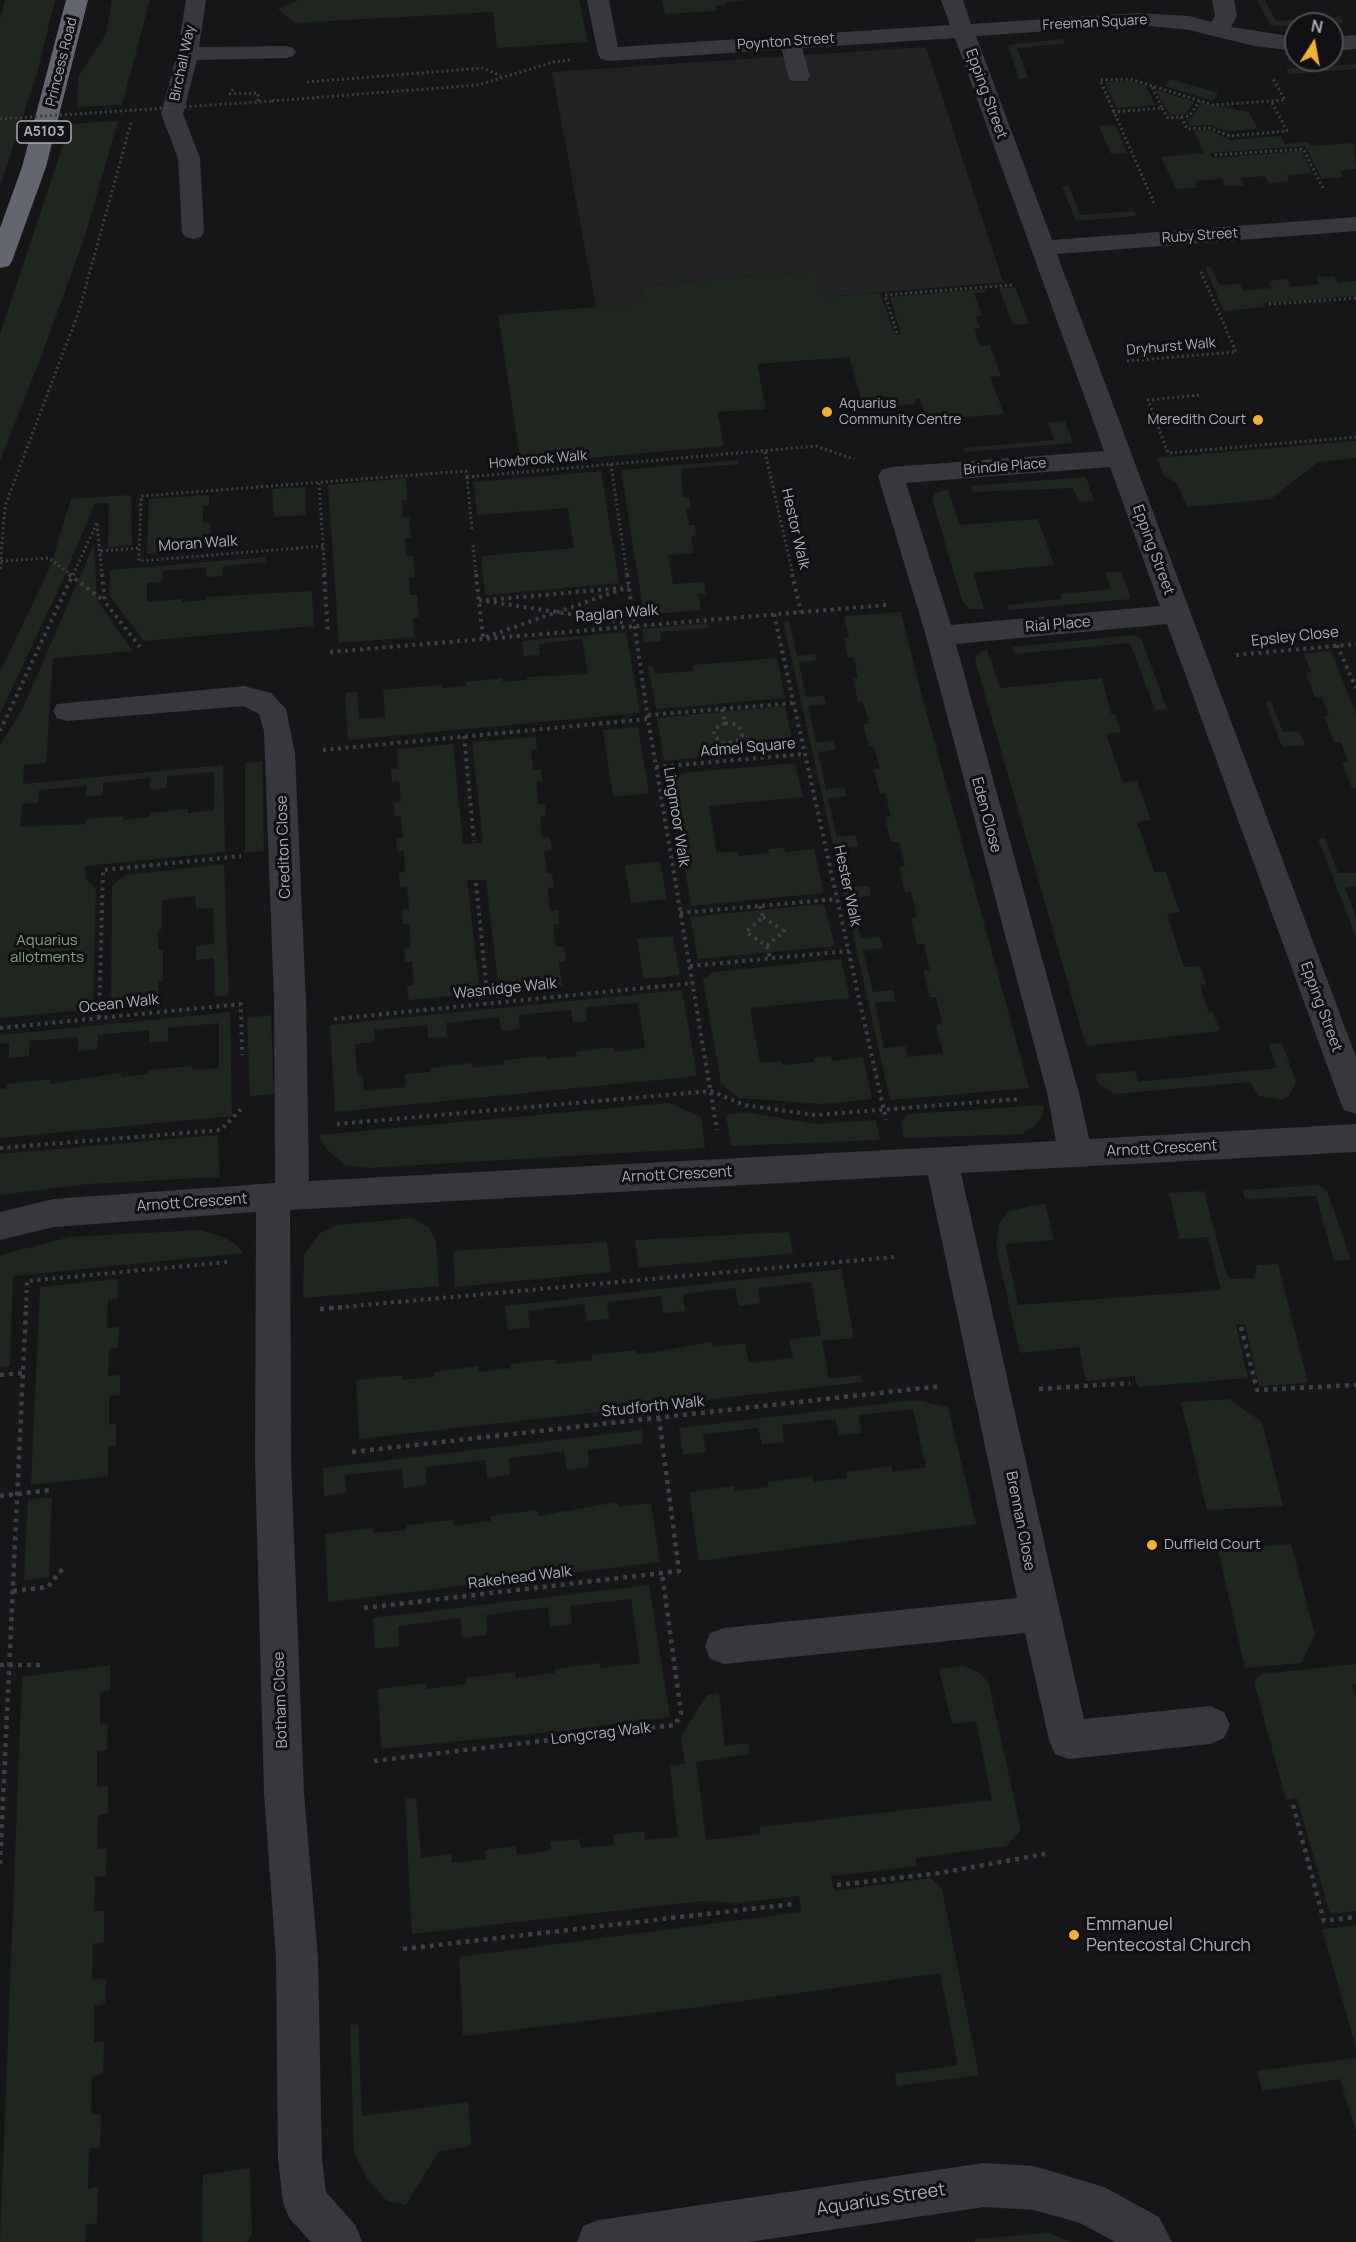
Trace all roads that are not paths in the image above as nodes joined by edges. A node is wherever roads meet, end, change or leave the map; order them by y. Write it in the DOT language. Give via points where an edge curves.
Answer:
graph roads {
  1 [pos="77,0"];
  2 [pos="196,0"];
  3 [pos="598,0"];
  4 [pos="952,0"];
  5 [pos="1223,0"];
  6 [pos="1219,29"];
  7 [pos="963,31"];
  8 [pos="790,42"];
  9 [pos="1284,43"];
  10 [pos="286,52"];
  11 [pos="188,54"];
  12 [pos="799,76"];
  13 [pos="1356,224"];
  14 [pos="193,232"];
  15 [pos="1043,248"];
  16 [pos="0,261"];
  17 [pos="1119,458"];
  18 [pos="891,476"];
  19 [pos="1177,614"];
  20 [pos="940,636"];
  21 [pos="67,711"];
  22 [pos="1356,1101"];
  23 [pos="1356,1138"];
  24 [pos="1076,1155"];
  25 [pos="942,1162"];
  26 [pos="283,1197"];
  27 [pos="0,1226"];
  28 [pos="1039,1614"];
  29 [pos="724,1646"];
  30 [pos="1210,1725"];
  31 [pos="340,2242"];
  32 [pos="599,2242"];
  33 [pos="1150,2242"];
  1 -- 16 [label="highway, Princess Road / A5103" via="34,167"];
  2 -- 11 [label="lane, Birchall Way"];
  3 -- 8 [label="street, Poynton Street" via="609,54"];
  4 -- 7 [label="street, Epping Street"];
  5 -- 6 [label="street" via="1226,15"];
  6 -- 7 [label="street, Freeman Square" via="1139,19"];
  6 -- 9 [label="street, Freeman Square"];
  7 -- 8 [label="street, Poynton Street"];
  7 -- 15 [label="street, Epping Street"];
  8 -- 12 [label="lane"];
  10 -- 11 [label="lane"];
  11 -- 14 [label="lane, Birchall Way" via="172,114 189,158"];
  13 -- 15 [label="street, Ruby Street"];
  15 -- 17 [label="street, Epping Street"];
  17 -- 18 [label="street, Brindle Place"];
  17 -- 19 [label="street, Epping Street"];
  18 -- 20 [label="street, Eden Close"];
  19 -- 20 [label="street, Rial Place"];
  19 -- 22 [label="street, Epping Street"];
  20 -- 24 [label="street, Eden Close" via="1064,1097"];
  21 -- 26 [label="street, Crediton Close" via="243,696 261,700 273,709 279,731 290,1001"];
  23 -- 24 [label="street, Arnott Crescent"];
  24 -- 25 [label="street, Arnott Crescent"];
  25 -- 26 [label="street, Arnott Crescent"];
  25 -- 28 [label="street, Brennan Close"];
  26 -- 27 [label="street, Arnott Crescent" via="54,1213"];
  26 -- 31 [label="street, Botham Close" via="273,1460 284,1793 297,1958 300,2159 305,2202"];
  28 -- 29 [label="street"];
  28 -- 30 [label="street, Brennan Close" via="1069,1740"];
  32 -- 33 [label="street, Aquarius Street" via="984,2185 1034,2188 1088,2203 1143,2233"];
}
